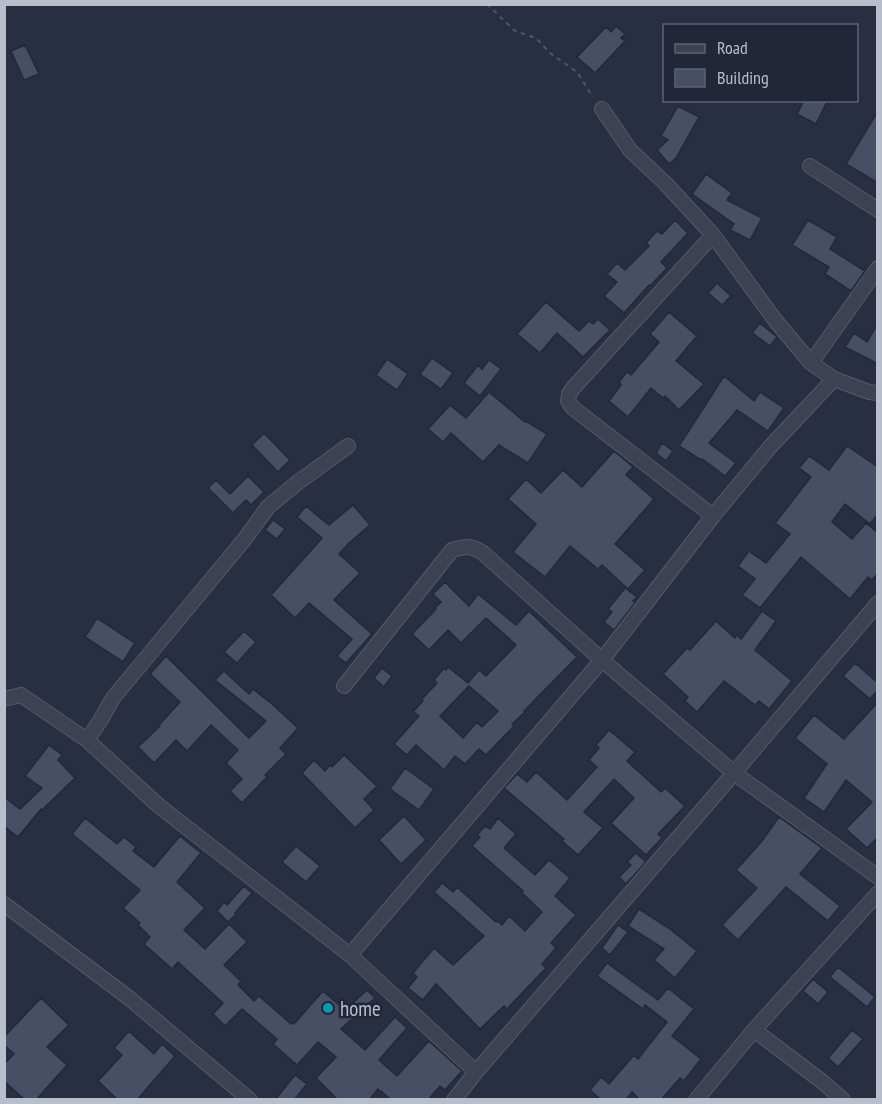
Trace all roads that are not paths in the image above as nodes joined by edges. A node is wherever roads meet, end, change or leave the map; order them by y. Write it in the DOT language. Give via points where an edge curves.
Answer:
graph roads {
  1 [pos="602,110"];
  2 [pos="810,166"];
  3 [pos="878,210"];
  4 [pos="713,235"];
  5 [pos="878,268"];
  6 [pos="811,363"];
  7 [pos="834,379"];
  8 [pos="878,393"];
  9 [pos="348,446"];
  10 [pos="713,516"];
  11 [pos="878,603"];
  12 [pos="602,660"];
  13 [pos="344,686"];
  14 [pos="4,699"];
  15 [pos="87,740"];
  16 [pos="734,773"];
  17 [pos="878,877"];
  18 [pos="878,893"];
  19 [pos="4,904"];
  20 [pos="350,955"];
  21 [pos="754,1030"];
  22 [pos="476,1072"];
  23 [pos="250,1100"];
  24 [pos="454,1100"];
  25 [pos="696,1100"];
  26 [pos="843,1100"];
  1 -- 4 [label="street" via="630,150"];
  2 -- 3 [label="street"];
  4 -- 6 [label="street"];
  4 -- 10 [label="street" via="574,387 568,401"];
  5 -- 6 [label="street"];
  6 -- 7 [label="street"];
  7 -- 8 [label="street"];
  7 -- 10 [label="street"];
  9 -- 15 [label="street" via="268,507 113,698"];
  10 -- 12 [label="street"];
  11 -- 16 [label="street"];
  12 -- 13 [label="street" via="483,553 465,547 452,550"];
  12 -- 16 [label="street"];
  12 -- 20 [label="street"];
  14 -- 15 [label="street" via="21,695"];
  15 -- 20 [label="street" via="159,806"];
  16 -- 17 [label="street"];
  16 -- 22 [label="street"];
  18 -- 21 [label="street"];
  19 -- 23 [label="street" via="129,998"];
  20 -- 22 [label="street"];
  21 -- 25 [label="street"];
  21 -- 26 [label="street"];
  22 -- 24 [label="street"];
}
